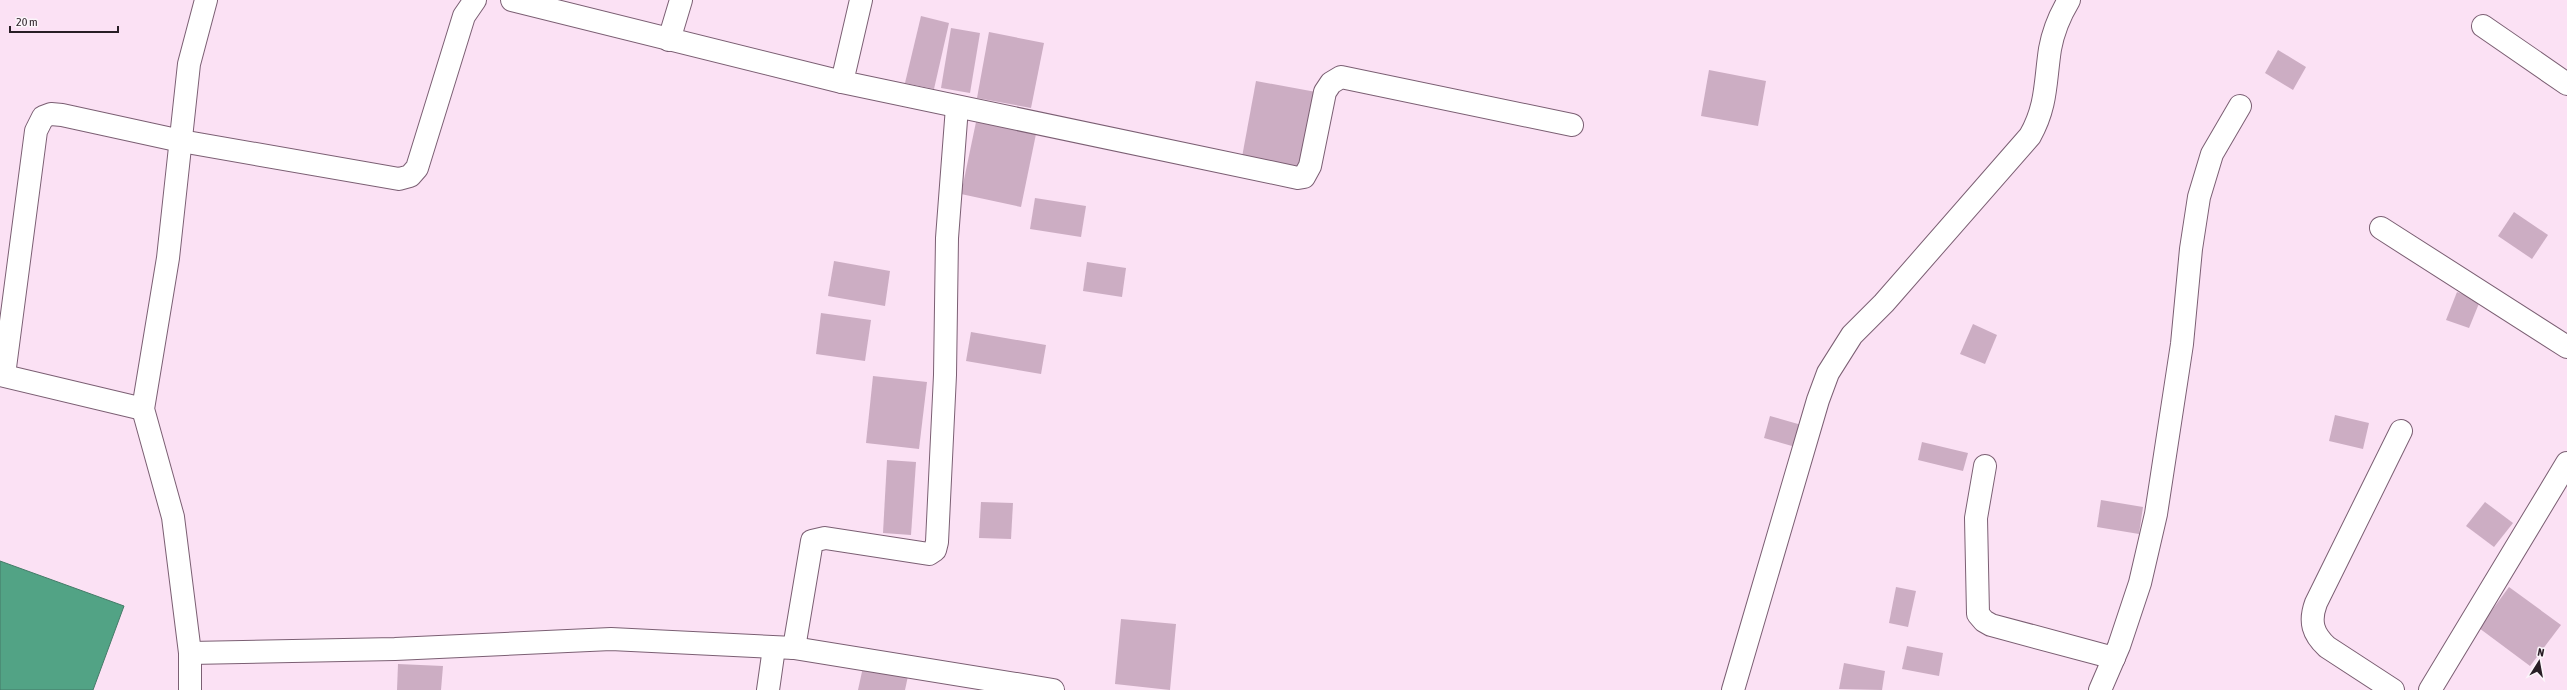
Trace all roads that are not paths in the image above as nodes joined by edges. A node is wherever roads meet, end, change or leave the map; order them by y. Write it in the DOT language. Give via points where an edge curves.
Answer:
graph roads {
  1 [pos="206,0"];
  2 [pos="475,0"];
  3 [pos="512,0"];
  4 [pos="681,0"];
  5 [pos="861,0"];
  6 [pos="2069,0"];
  7 [pos="2483,26"];
  8 [pos="669,40"];
  9 [pos="842,82"];
  10 [pos="2567,84"];
  11 [pos="2240,106"];
  12 [pos="957,107"];
  13 [pos="1572,125"];
  14 [pos="181,141"];
  15 [pos="2382,228"];
  16 [pos="2567,347"];
  17 [pos="2,375"];
  18 [pos="143,409"];
  19 [pos="2401,431"];
  20 [pos="2567,464"];
  21 [pos="1985,466"];
  22 [pos="784,648"];
  23 [pos="190,653"];
  24 [pos="2114,658"];
  25 [pos="190,690"];
  26 [pos="768,690"];
  27 [pos="1053,690"];
  28 [pos="1735,690"];
  29 [pos="2100,690"];
  30 [pos="2393,690"];
  31 [pos="2430,690"];
  1 -- 14 [label="street" via="189,64"];
  2 -- 14 [label="street" via="464,16 421,157 417,168 410,176 399,179"];
  3 -- 8 [label="street"];
  4 -- 8 [label="street"];
  5 -- 9 [label="street"];
  6 -- 28 [label="street" via="2057,24 2050,48 2044,101 2040,118 2030,136 1884,303 1852,335 1828,373"];
  7 -- 10 [label="street"];
  8 -- 9 [label="street"];
  9 -- 12 [label="street"];
  11 -- 24 [label="street" via="2212,154 2199,197 2182,344 2156,514 2140,583"];
  12 -- 13 [label="street" via="1298,178 1304,177 1310,166 1326,92 1331,83 1341,77"];
  12 -- 22 [label="street" via="947,238 945,383 935,550 923,555 825,538 812,541"];
  14 -- 17 [label="street" via="62,115 51,114 43,117 36,131"];
  14 -- 18 [label="street" via="168,258"];
  15 -- 16 [label="street"];
  17 -- 18 [label="street"];
  18 -- 23 [label="street" via="173,517"];
  19 -- 30 [label="street" via="2316,603 2312,625 2318,638 2327,647"];
  20 -- 31 [label="street"];
  21 -- 24 [label="street" via="1976,518 1978,614 1991,625"];
  22 -- 23 [label="street" via="611,639 395,649"];
  22 -- 26 [label="street"];
  22 -- 27 [label="street"];
  23 -- 25 [label="street"];
  24 -- 29 [label="street"];
}
